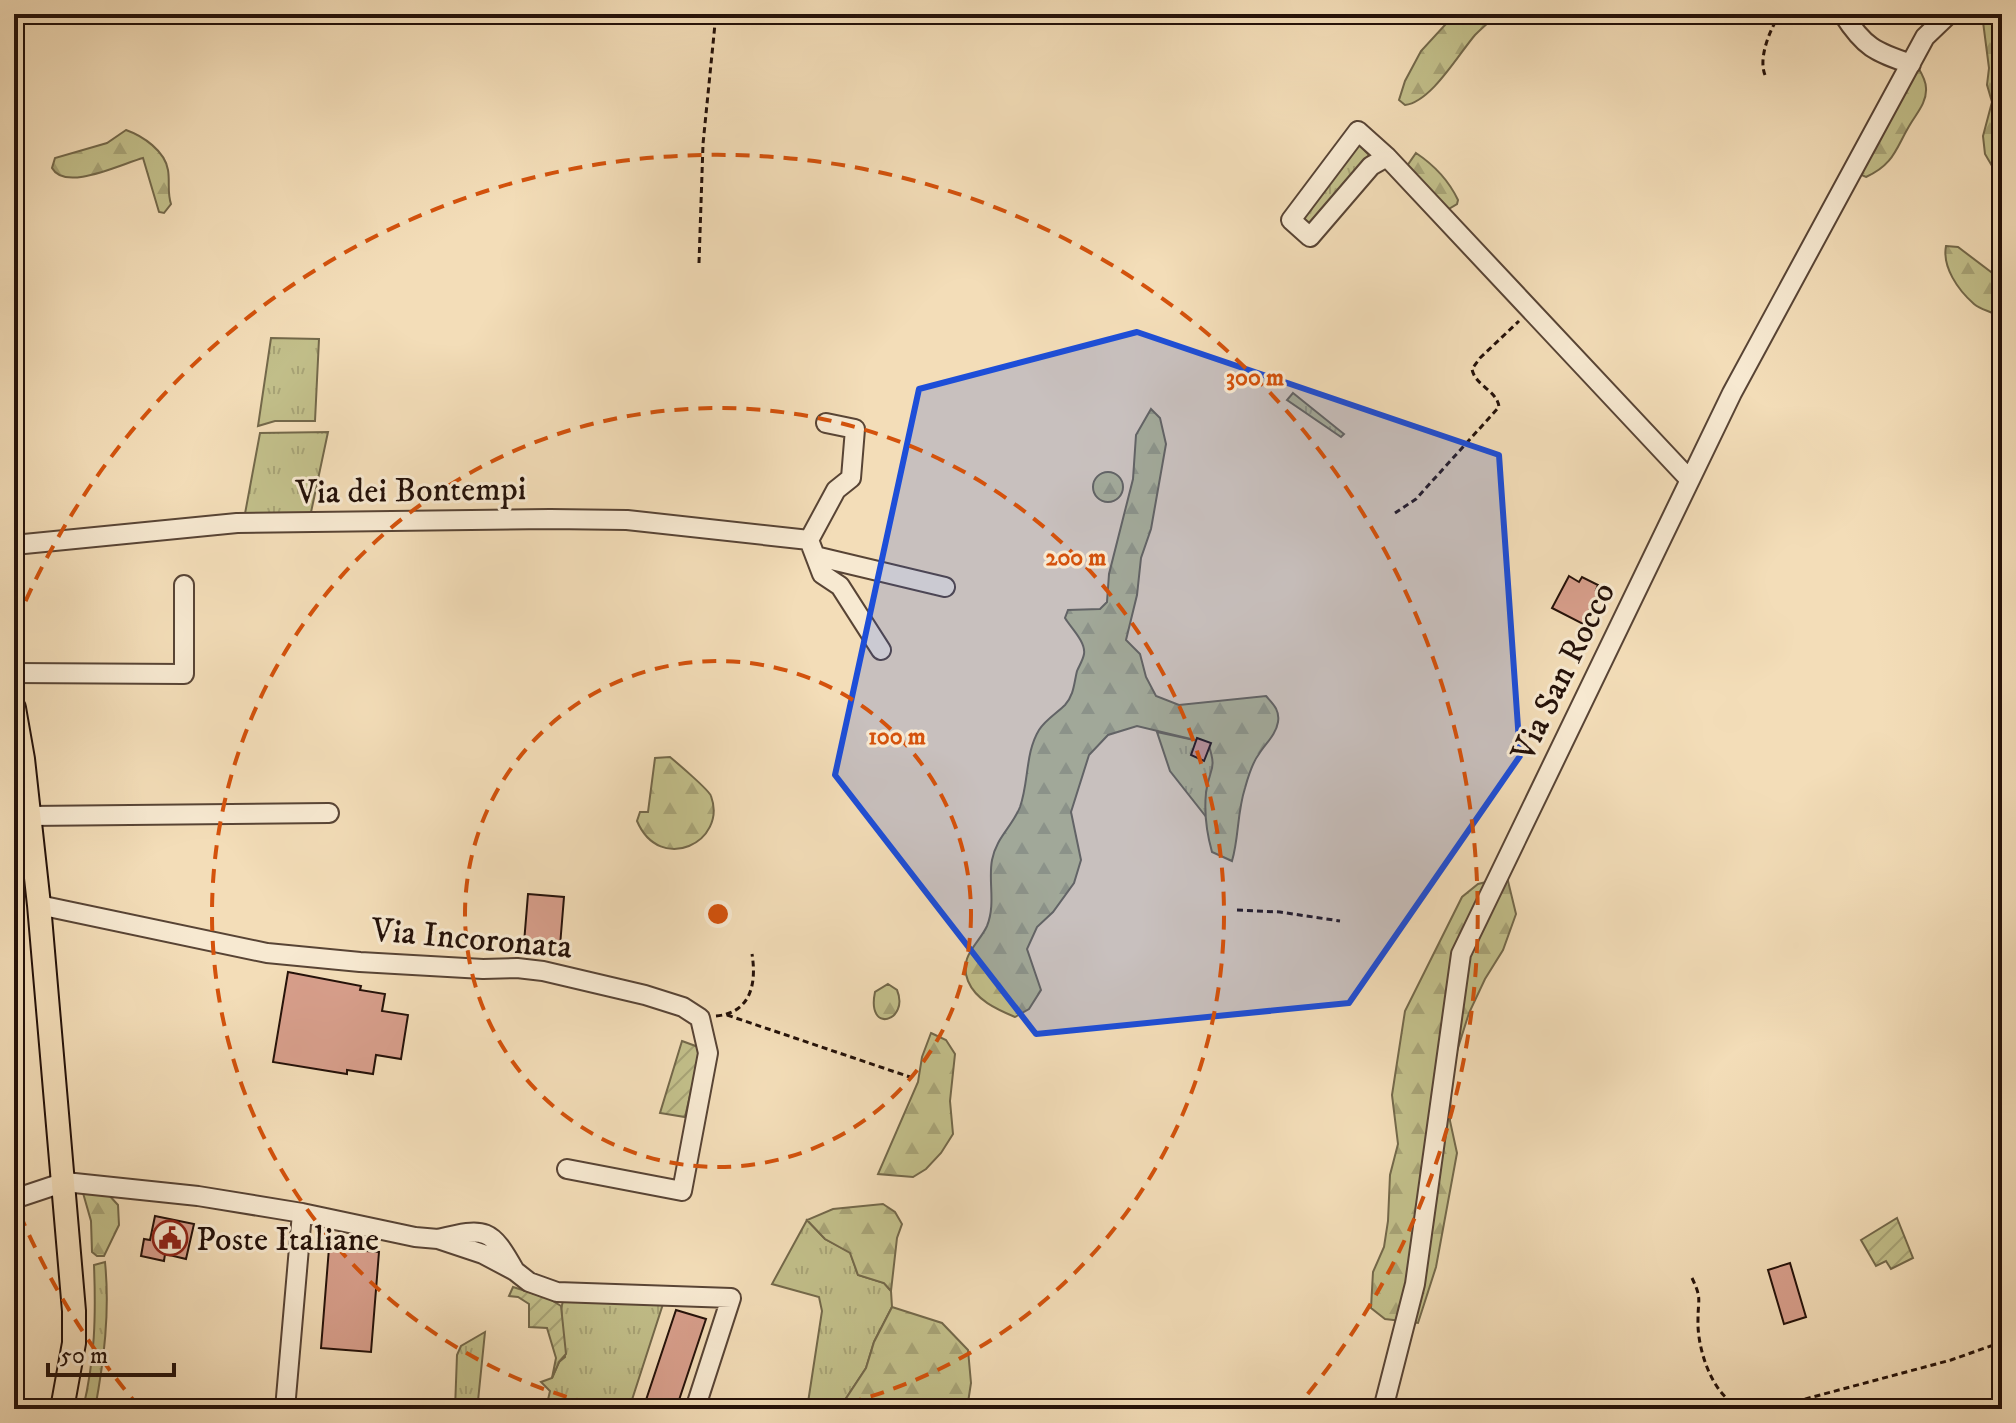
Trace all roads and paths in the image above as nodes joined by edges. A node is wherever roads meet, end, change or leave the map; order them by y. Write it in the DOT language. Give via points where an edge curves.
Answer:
graph roads {
  1 [pos="716,14"];
  2 [pos="1780,14"];
  3 [pos="1843,14"];
  4 [pos="1949,14"];
  5 [pos="1911,64"];
  6 [pos="1765,75"];
  7 [pos="1387,157"];
  8 [pos="699,263"];
  9 [pos="1530,310"];
  10 [pos="826,423"];
  11 [pos="1690,480"];
  12 [pos="1395,513"];
  13 [pos="14,545"];
  14 [pos="812,548"];
  15 [pos="184,585"];
  16 [pos="945,587"];
  17 [pos="881,650"];
  18 [pos="14,673"];
  19 [pos="14,708"];
  20 [pos="329,813"];
  21 [pos="29,816"];
  22 [pos="39,905"];
  23 [pos="1237,910"];
  24 [pos="1340,921"];
  25 [pos="752,954"];
  26 [pos="727,1015"];
  27 [pos="700,1018"];
  28 [pos="910,1077"];
  29 [pos="567,1169"];
  30 [pos="65,1182"];
  31 [pos="14,1199"];
  32 [pos="302,1213"];
  33 [pos="1692,1278"];
  34 [pos="2002,1342"];
  35 [pos="62,1409"];
  36 [pos="285,1409"];
  37 [pos="695,1409"];
  38 [pos="1383,1409"];
  1 -- 8 [label="path" via="703,144"];
  2 -- 6 [label="path" via="1763,58"];
  3 -- 5 [label="street" via="1859,39 1883,55"];
  4 -- 5 [label="street, Via San Rocco" via="1925,37"];
  5 -- 11 [label="street, Via San Rocco"];
  7 -- 7 [label="street" via="1358,131 1291,220 1310,237 1371,166"];
  7 -- 9 [label="street"];
  9 -- 11 [label="street"];
  9 -- 12 [label="path" via="1472,369 1499,407 1416,499"];
  10 -- 14 [label="street" via="855,429 854,460 851,478 836,490"];
  11 -- 38 [label="street, Via San Rocco" via="1461,954 1415,1284"];
  13 -- 14 [label="street, Via dei Bontempi" via="237,523 550,519 627,520"];
  14 -- 16 [label="street, Via dei Bontempi"];
  14 -- 17 [label="street" via="822,574 840,586"];
  15 -- 18 [label="street" via="184,674"];
  19 -- 21 [label="main road"];
  20 -- 21 [label="street"];
  21 -- 22 [label="main road"];
  22 -- 27 [label="street, Via Incoronata" via="267,953 543,971 645,995"];
  22 -- 30 [label="main road"];
  23 -- 24 [label="path"];
  25 -- 26 [label="path" via="753,986 745,1002"];
  26 -- 27 [label="path"];
  26 -- 28 [label="path"];
  27 -- 29 [label="street" via="708,1053 682,1191"];
  30 -- 31 [label="street"];
  30 -- 32 [label="street"];
  30 -- 35 [label="main road" via="74,1343"];
  32 -- 36 [label="street"];
  32 -- 37 [label="street" via="438,1239 483,1254 557,1292 731,1298"];
  33 -- 34 [label="path" via="1701,1297 1701,1344 1715,1382 1731,1402 1751,1408 1779,1406"];
}
